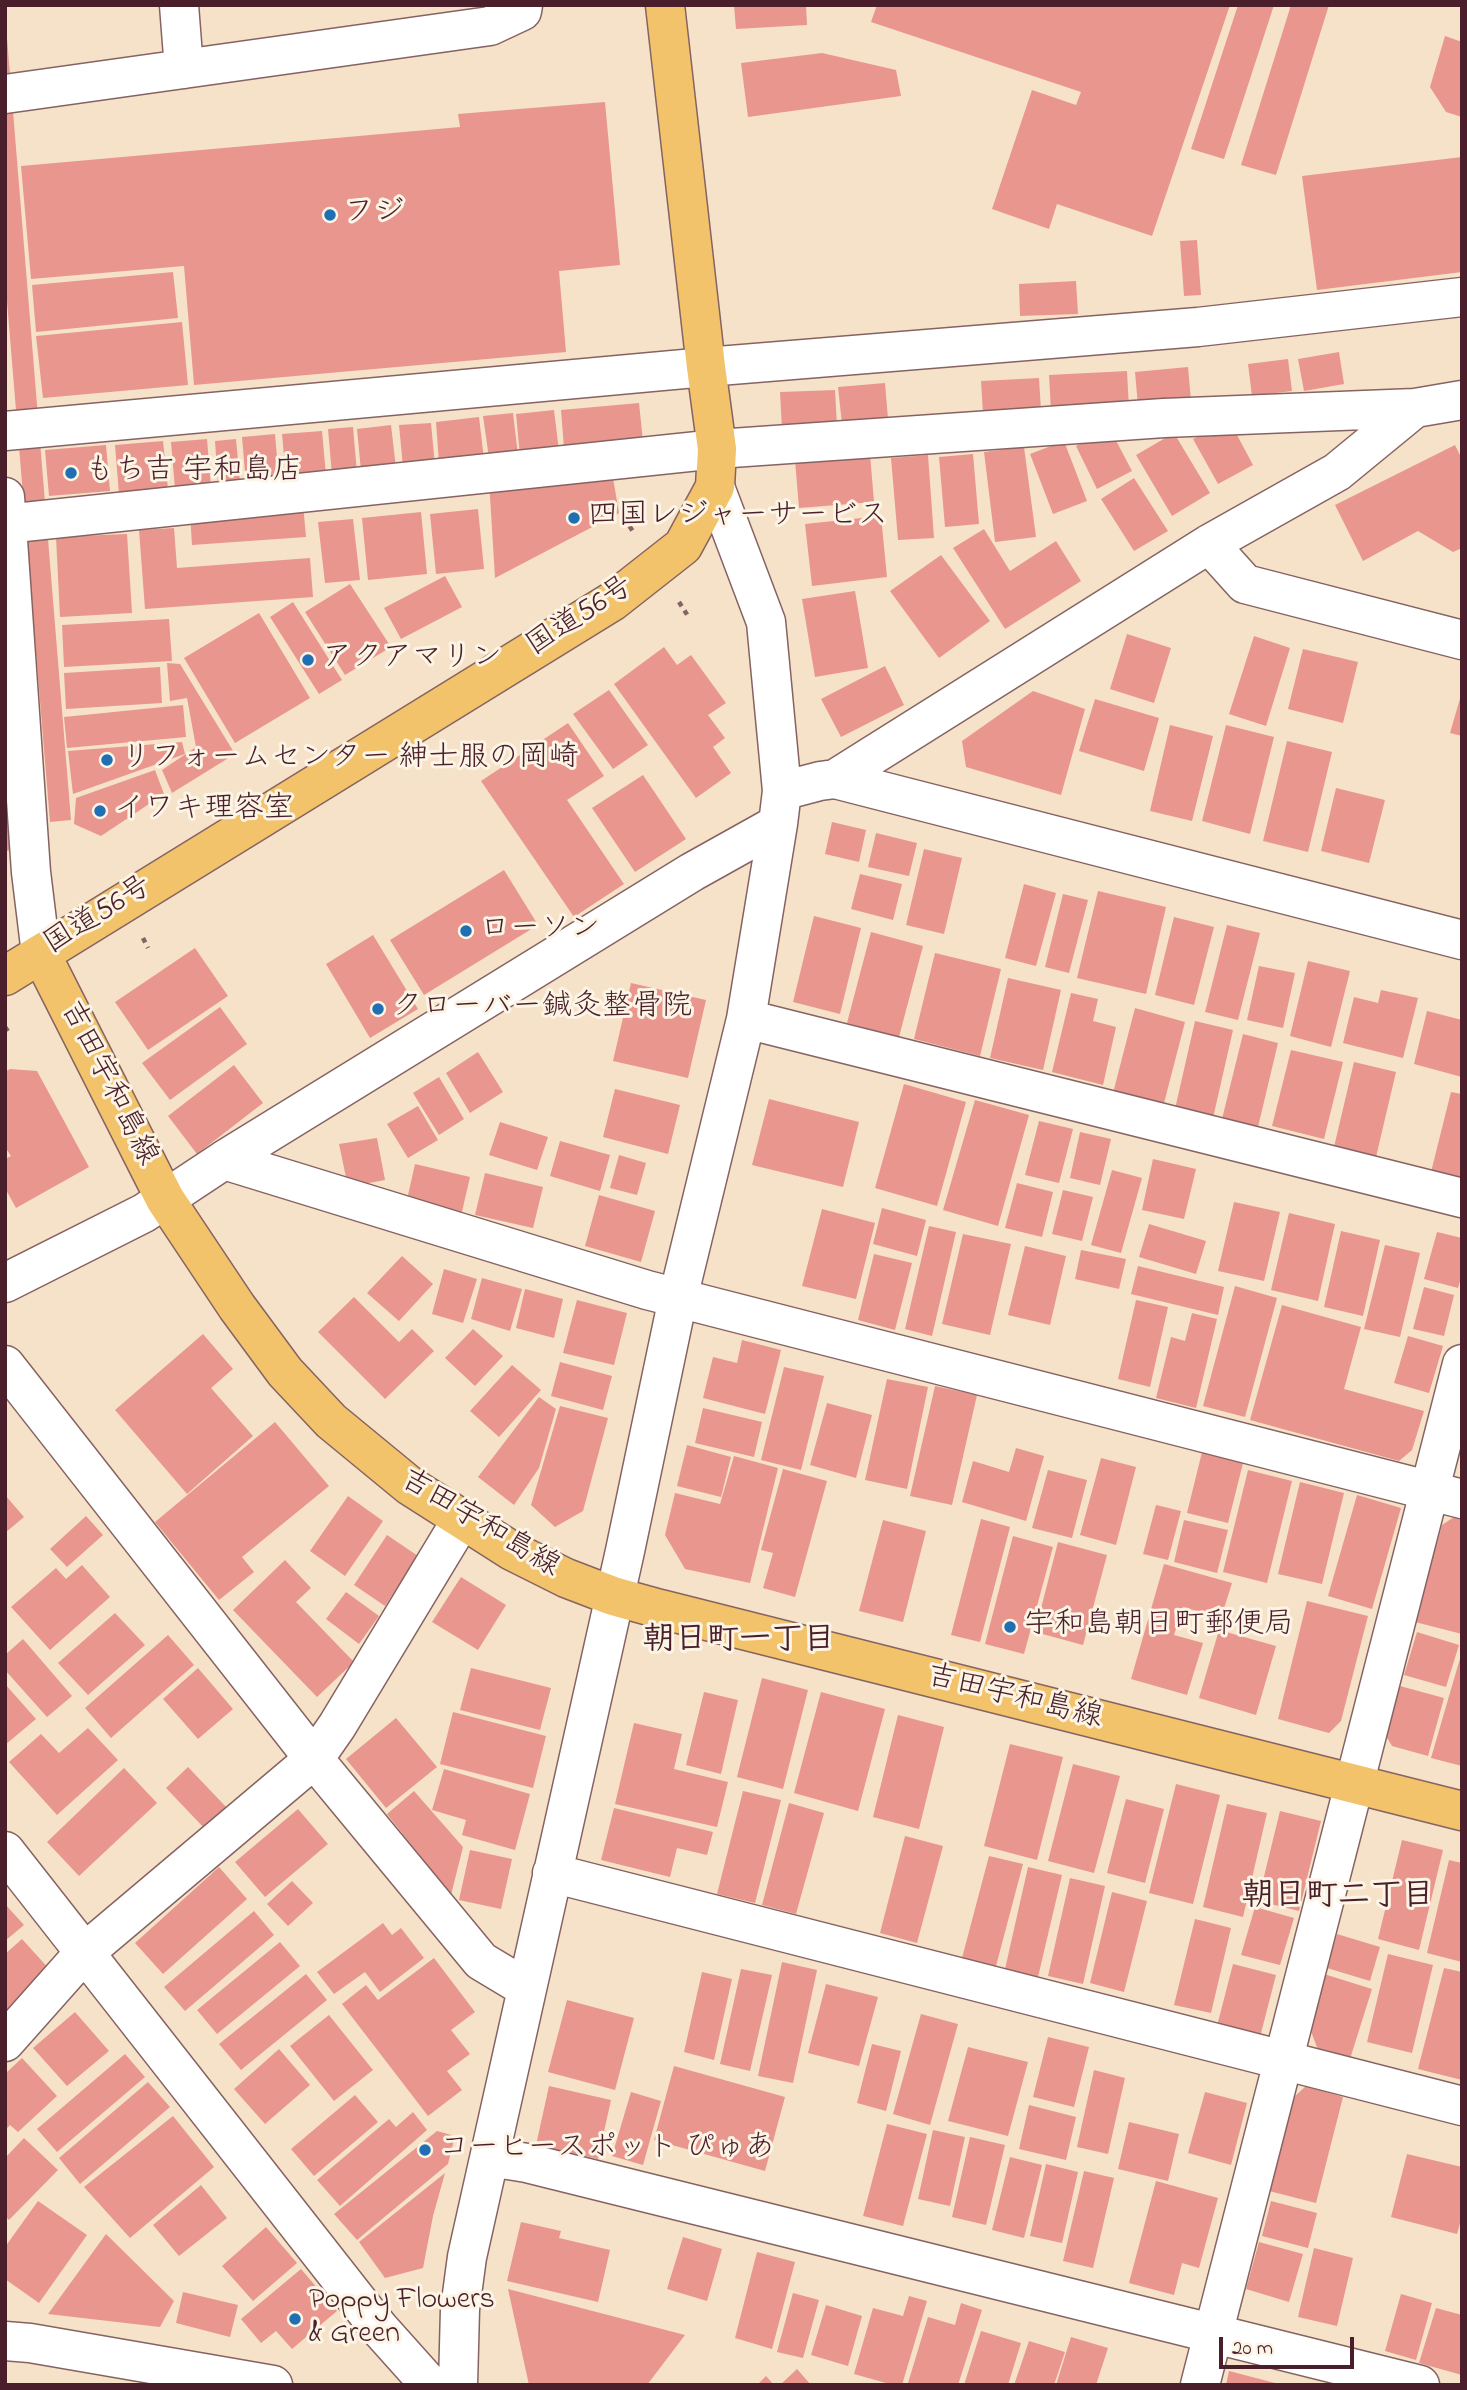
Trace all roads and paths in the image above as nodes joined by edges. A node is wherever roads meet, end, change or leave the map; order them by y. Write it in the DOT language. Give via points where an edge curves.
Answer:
graph roads {
  1 [pos="179,5"];
  2 [pos="523,5"];
  3 [pos="665,5"];
  4 [pos="184,69"];
  5 [pos="5,94"];
  6 [pos="1462,297"];
  7 [pos="706,367"];
  8 [pos="1462,400"];
  9 [pos="1415,408"];
  10 [pos="5,430"];
  11 [pos="717,449"];
  12 [pos="715,487"];
  13 [pos="6,515"];
  14 [pos="1209,544"];
  15 [pos="1462,640"];
  16 [pos="835,779"];
  17 [pos="780,808"];
  18 [pos="1462,940"];
  19 [pos="41,954"];
  20 [pos="5,976"];
  21 [pos="746,1019"];
  22 [pos="5,1027"];
  23 [pos="10,1034"];
  24 [pos="224,1160"];
  25 [pos="1462,1198"];
  26 [pos="165,1199"];
  27 [pos="5,1283"];
  28 [pos="678,1298"];
  29 [pos="1462,1364"];
  30 [pos="5,1365"];
  31 [pos="1446,1496"];
  32 [pos="462,1519"];
  33 [pos="614,1596"];
  34 [pos="314,1759"];
  35 [pos="1354,1784"];
  36 [pos="1462,1811"];
  37 [pos="5,1851"];
  38 [pos="552,1873"];
  39 [pos="84,1953"];
  40 [pos="526,1988"];
  41 [pos="5,2042"];
  42 [pos="1282,2061"];
  43 [pos="1462,2106"];
  44 [pos="490,2157"];
  45 [pos="1213,2332"];
  46 [pos="5,2341"];
  47 [pos="273,2385"];
  48 [pos="430,2385"];
  49 [pos="458,2385"];
  50 [pos="1200,2385"];
  51 [pos="1420,2385"];
  1 -- 4 [label="street"];
  2 -- 4 [label="street" via="522,11 490,26"];
  3 -- 7 [label="main road, 国道56号"];
  4 -- 5 [label="street"];
  6 -- 7 [label="street" via="1198,327"];
  7 -- 10 [label="street"];
  7 -- 11 [label="main road, 国道56号"];
  8 -- 9 [label="street"];
  9 -- 11 [label="street" via="1164,418"];
  9 -- 14 [label="street" via="1337,472"];
  11 -- 12 [label="main road, 国道56号"];
  11 -- 13 [label="street"];
  12 -- 17 [label="street" via="766,622"];
  12 -- 19 [label="main road, 国道56号" via="682,547 613,601"];
  13 -- 19 [label="street"];
  14 -- 15 [label="street" via="1245,584"];
  14 -- 16 [label="street"];
  16 -- 17 [label="street" via="820,781"];
  16 -- 18 [label="street"];
  17 -- 21 [label="street"];
  17 -- 24 [label="street" via="692,872"];
  19 -- 20 [label="main road, 国道56号"];
  19 -- 26 [label="main road, 吉田宇和島線"];
  21 -- 25 [label="street"];
  21 -- 28 [label="street"];
  22 -- 23 [label="path"];
  24 -- 26 [label="street"];
  24 -- 28 [label="street"];
  26 -- 27 [label="street"];
  26 -- 32 [label="main road, 吉田宇和島線" via="237,1307 285,1371 331,1421 410,1486"];
  28 -- 31 [label="street"];
  28 -- 33 [label="street"];
  29 -- 31 [label="street"];
  30 -- 34 [label="street"];
  31 -- 35 [label="street"];
  32 -- 33 [label="main road, 吉田宇和島線" via="552,1573"];
  32 -- 34 [label="street"];
  33 -- 35 [label="main road, 吉田宇和島線"];
  33 -- 38 [label="street"];
  34 -- 39 [label="street"];
  34 -- 40 [label="street" via="481,1961"];
  35 -- 36 [label="main road, 吉田宇和島線"];
  35 -- 42 [label="street"];
  37 -- 39 [label="street"];
  38 -- 40 [label="street"];
  38 -- 42 [label="street"];
  39 -- 41 [label="street"];
  39 -- 48 [label="street" via="379,2328"];
  40 -- 44 [label="street"];
  42 -- 43 [label="street"];
  42 -- 45 [label="street"];
  44 -- 45 [label="street"];
  44 -- 49 [label="street" via="465,2270"];
  45 -- 50 [label="street"];
  45 -- 51 [label="street"];
  46 -- 47 [label="street"];
}
